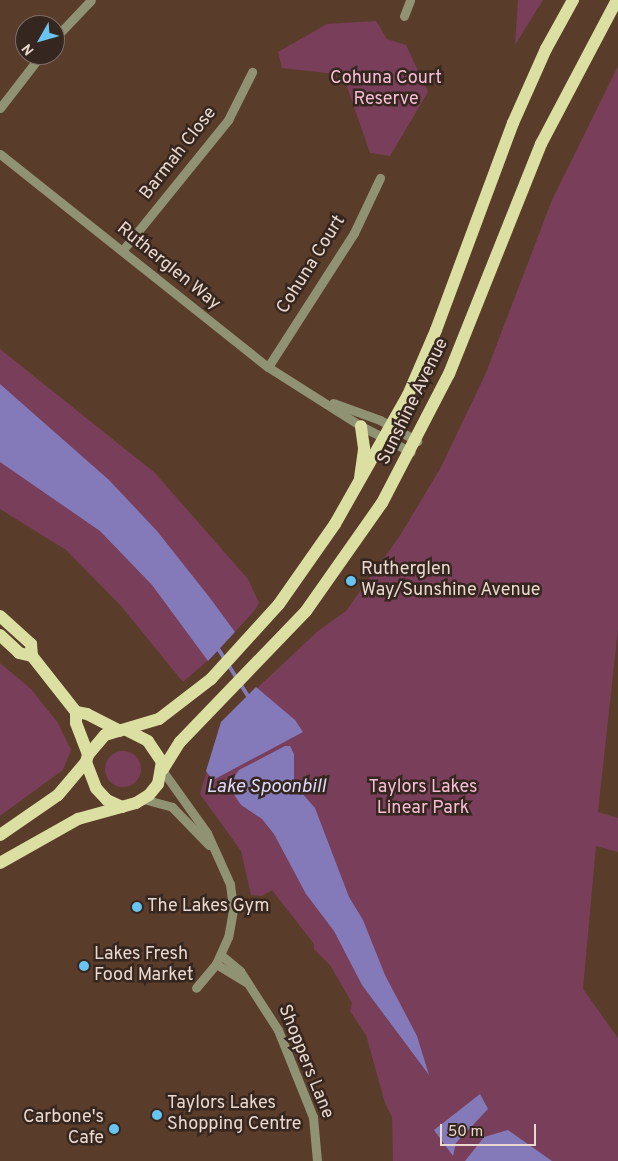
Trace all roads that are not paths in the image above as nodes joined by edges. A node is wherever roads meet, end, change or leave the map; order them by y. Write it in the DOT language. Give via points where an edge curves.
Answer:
graph roads {
  1 [pos="91,0"];
  2 [pos="410,0"];
  3 [pos="573,0"];
  4 [pos="617,0"];
  5 [pos="404,16"];
  6 [pos="65,27"];
  7 [pos="34,65"];
  8 [pos="252,72"];
  9 [pos="0,108"];
  10 [pos="0,154"];
  11 [pos="380,178"];
  12 [pos="122,251"];
  13 [pos="268,367"];
  14 [pos="321,398"];
  15 [pos="361,426"];
  16 [pos="392,427"];
  17 [pos="385,439"];
  18 [pos="414,447"];
  19 [pos="359,486"];
  20 [pos="0,616"];
  21 [pos="0,634"];
  22 [pos="32,656"];
  23 [pos="76,712"];
  24 [pos="123,730"];
  25 [pos="87,758"];
  26 [pos="163,769"];
  27 [pos="144,799"];
  28 [pos="122,807"];
  29 [pos="0,835"];
  30 [pos="218,854"];
  31 [pos="0,863"];
  32 [pos="221,955"];
  33 [pos="216,964"];
  34 [pos="246,982"];
  35 [pos="196,988"];
  36 [pos="317,1161"];
  1 -- 6 [label="street"];
  2 -- 5 [label="street"];
  3 -- 16 [label="main road, Sunshine Avenue" via="520,106 436,330"];
  4 -- 18 [label="main road, Sunshine Avenue" via="561,102 530,167 449,374"];
  7 -- 9 [label="street"];
  8 -- 12 [label="street, Barmah Close" via="228,120"];
  10 -- 12 [label="street, Rutherglen Way"];
  11 -- 13 [label="street, Cohuna Court" via="354,233"];
  12 -- 13 [label="street, Rutherglen Way"];
  13 -- 14 [label="street, Rutherglen Way"];
  14 -- 15 [label="street, Rutherglen Way"];
  14 -- 16 [label="street, Rutherglen Way"];
  15 -- 17 [label="street, Rutherglen Way"];
  15 -- 19 [label="main road" via="364,448"];
  16 -- 17 [label="main road, Sunshine Avenue"];
  16 -- 18 [label="street, Rutherglen Way"];
  17 -- 18 [label="street, Rutherglen Way"];
  17 -- 19 [label="main road, Sunshine Avenue"];
  18 -- 26 [label="main road, Sunshine Avenue" via="339,567 306,610 180,742"];
  19 -- 24 [label="main road, Sunshine Avenue" via="292,587 245,645 211,679 160,720"];
  20 -- 22 [label="main road" via="31,644"];
  21 -- 22 [label="main road" via="19,653"];
  22 -- 23 [label="main road"];
  23 -- 24 [label="main road"];
  23 -- 25 [label="main road" via="76,723"];
  24 -- 25 [label="main road" via="105,735"];
  24 -- 26 [label="main road" via="142,737 153,747"];
  25 -- 28 [label="main road" via="100,793"];
  25 -- 29 [label="main road" via="58,795"];
  26 -- 27 [label="main road" via="158,784"];
  26 -- 30 [label="street"];
  27 -- 28 [label="main road"];
  27 -- 30 [label="street" via="172,807"];
  28 -- 31 [label="main road" via="78,819"];
  30 -- 32 [label="street" via="230,884 233,910"];
  32 -- 33 [label="street"];
  32 -- 34 [label="street, Shoppers Lane" via="240,971"];
  33 -- 34 [label="street, Shoppers Lane"];
  33 -- 35 [label="street"];
  34 -- 36 [label="street, Shoppers Lane" via="264,1005 283,1041 313,1117"];
}
